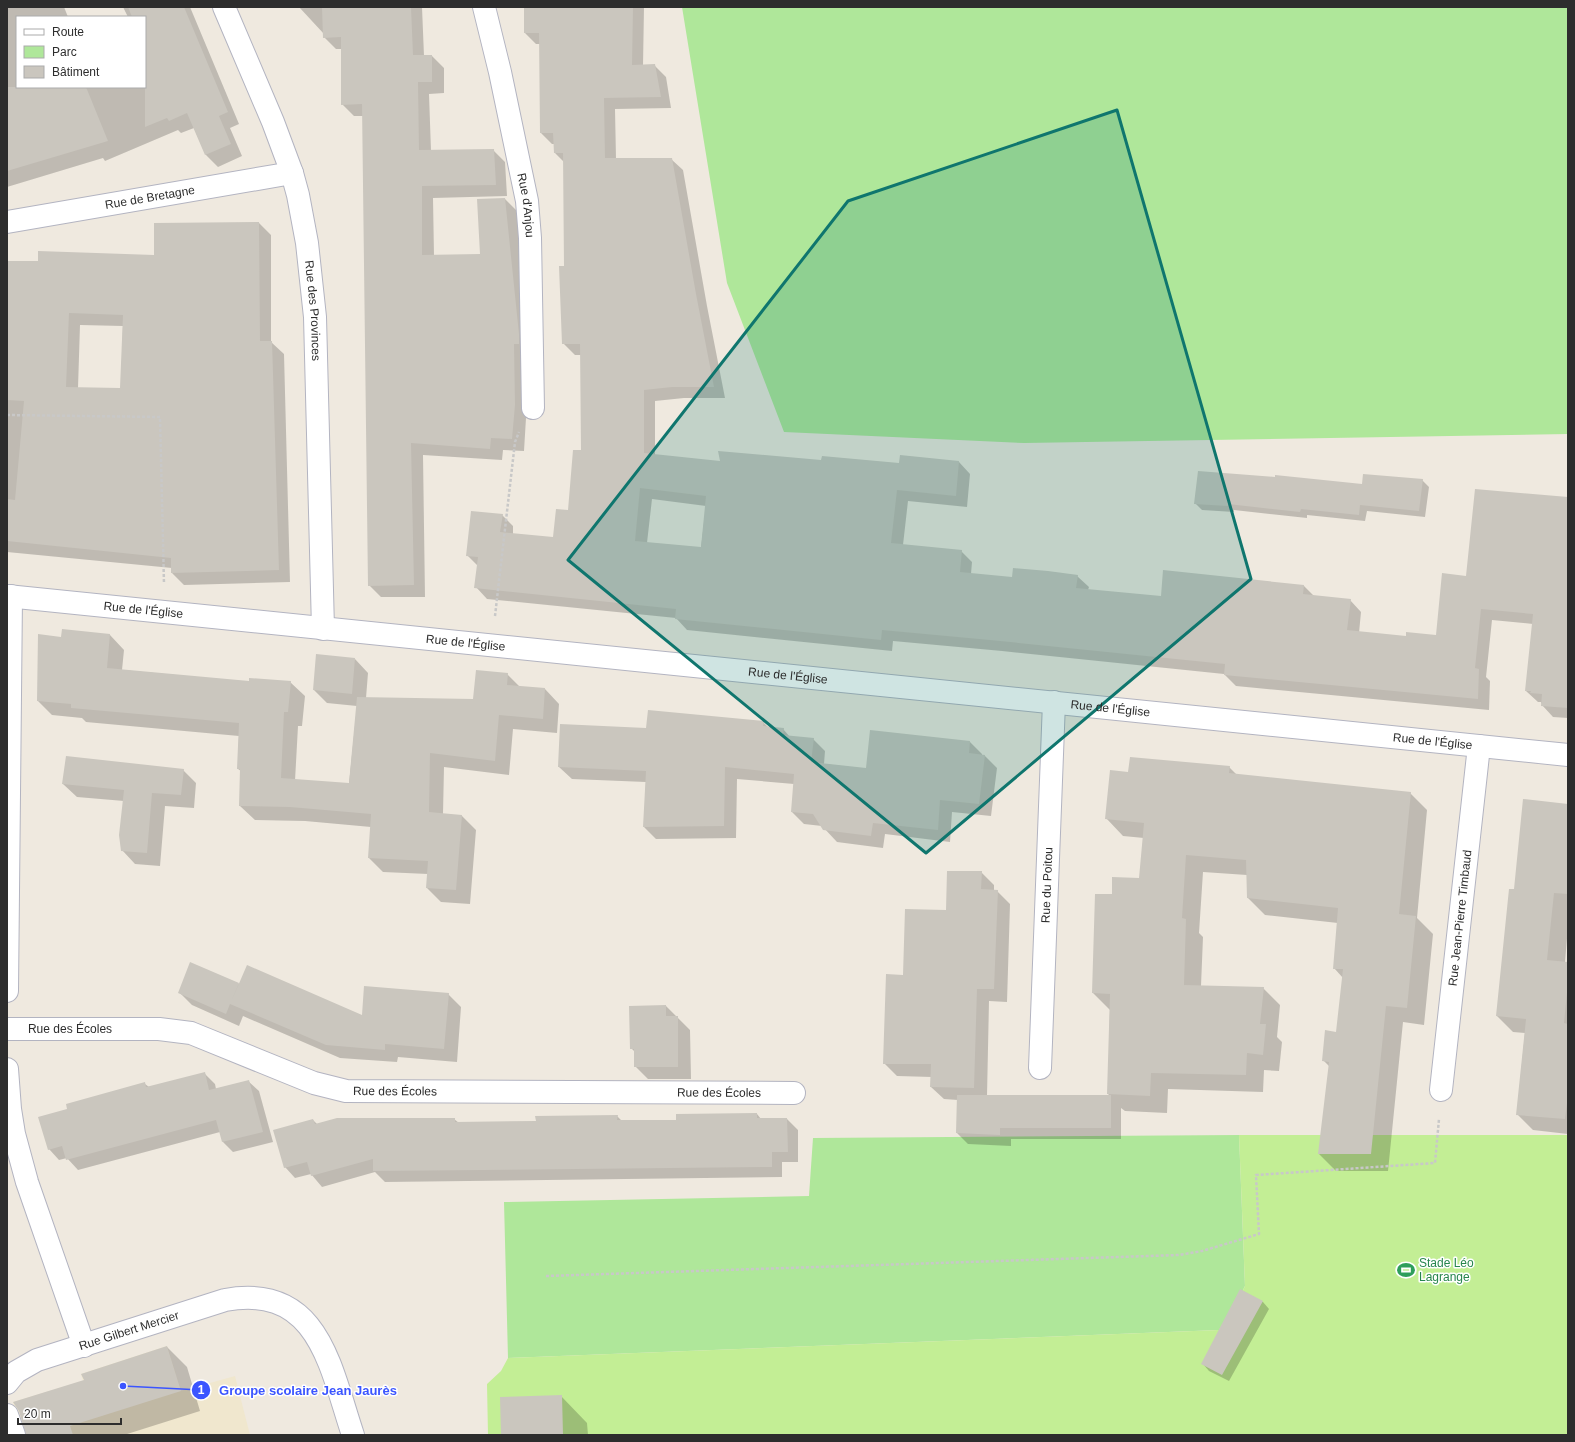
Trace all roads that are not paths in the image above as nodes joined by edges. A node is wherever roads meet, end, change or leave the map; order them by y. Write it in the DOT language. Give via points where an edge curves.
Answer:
graph roads {
  1 [pos="224,7"];
  2 [pos="484,7"];
  3 [pos="292,173"];
  4 [pos="7,222"];
  5 [pos="533,408"];
  6 [pos="9,596"];
  7 [pos="323,629"];
  8 [pos="1054,702"];
  9 [pos="1480,746"];
  10 [pos="1568,755"];
  11 [pos="7,991"];
  12 [pos="7,1029"];
  13 [pos="1040,1068"];
  14 [pos="7,1069"];
  15 [pos="1441,1090"];
  16 [pos="794,1093"];
  17 [pos="84,1346"];
  18 [pos="7,1383"];
  19 [pos="7,1415"];
  20 [pos="14,1435"];
  21 [pos="353,1435"];
  1 -- 3 [label="street, Rue des Provinces" via="282,142"];
  2 -- 5 [label="street, Rue d'Anjou" via="527,201"];
  3 -- 4 [label="street, Rue de Bretagne"];
  3 -- 7 [label="street, Rue des Provinces" via="306,237 315,317"];
  6 -- 7 [label="street, Rue de l'Église"];
  6 -- 11 [label="street"];
  7 -- 8 [label="street, Rue de l'Église"];
  8 -- 9 [label="street, Rue de l'Église"];
  8 -- 13 [label="street, Rue du Poitou"];
  9 -- 10 [label="street, Rue de l'Église"];
  9 -- 15 [label="street, Rue Jean-Pierre Timbaud"];
  12 -- 16 [label="street, Rue des Écoles" via="159,1029 191,1033 314,1083 346,1092"];
  14 -- 17 [label="street, Rue Gilbert Mercier" via="14,1134 27,1182"];
  17 -- 18 [label="street" via="32,1362 16,1372"];
  17 -- 21 [label="street, Rue Gilbert Mercier" via="225,1300 249,1297 271,1301 297,1314 317,1335 325,1350"];
  19 -- 20 [label="street"];
}
